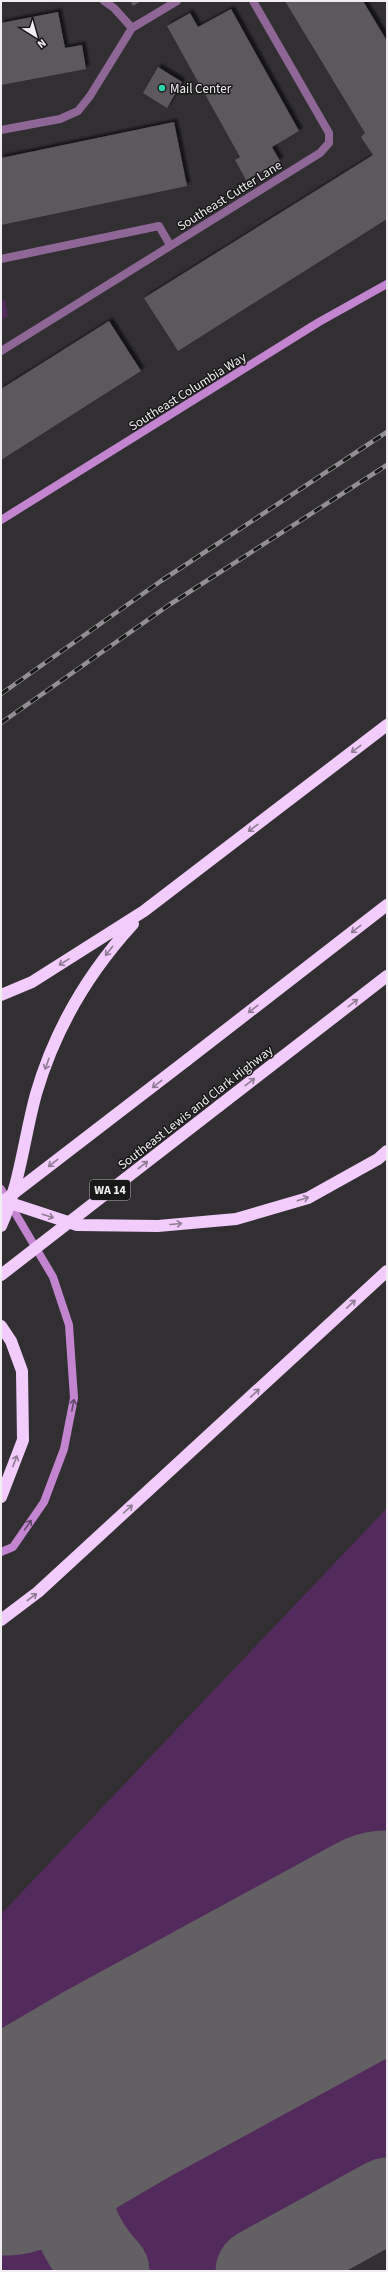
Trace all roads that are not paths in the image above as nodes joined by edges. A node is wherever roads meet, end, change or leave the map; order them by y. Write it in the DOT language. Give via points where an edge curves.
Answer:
graph roads {
  1 [pos="104,1"];
  2 [pos="177,1"];
  3 [pos="253,1"];
  4 [pos="132,28"];
  5 [pos="1,130"];
  6 [pos="170,245"];
  7 [pos="1,259"];
  8 [pos="387,284"];
  9 [pos="1,351"];
  10 [pos="1,520"];
  11 [pos="387,725"];
  12 [pos="387,905"];
  13 [pos="144,911"];
  14 [pos="387,976"];
  15 [pos="1,995"];
  16 [pos="387,1151"];
  17 [pos="1,1188"];
  18 [pos="4,1203"];
  19 [pos="1,1226"];
  20 [pos="387,1271"];
  21 [pos="1,1274"];
  22 [pos="1,1326"];
  23 [pos="1,1497"];
  24 [pos="1,1552"];
  25 [pos="1,1620"];
  1 -- 4 [label="lane"];
  2 -- 4 [label="lane"];
  3 -- 6 [label="lane, Southeast Cutter Lane" via="329,133 329,143 320,153"];
  4 -- 5 [label="lane" via="78,111 60,119"];
  6 -- 7 [label="lane" via="159,226"];
  6 -- 9 [label="lane, Southeast Cutter Lane"];
  8 -- 10 [label="street, Southeast Columbia Way" via="319,322"];
  11 -- 13 [label="highway, one-way"];
  12 -- 18 [label="highway, one-way, bridge"];
  13 -- 15 [label="highway, one-way" via="32,982"];
  13 -- 18 [label="highway, one-way" via="108,951 87,982 54,1042"];
  21 -- 14 [label="highway, Southeast Lewis and Clark Highway / WA 14, one-way, bridge"];
  18 -- 16 [label="highway, one-way" via="77,1225 158,1226 236,1218 308,1198 378,1159"];
  17 -- 18 [label="street"];
  18 -- 19 [label="highway"];
  24 -- 18 [label="street, one-way" via="13,1546 44,1502 64,1449 74,1398 69,1325 53,1277"];
  25 -- 20 [label="highway, one-way" via="38,1592"];
  23 -- 22 [label="highway, one-way" via="23,1440 22,1371 11,1341"];
}
